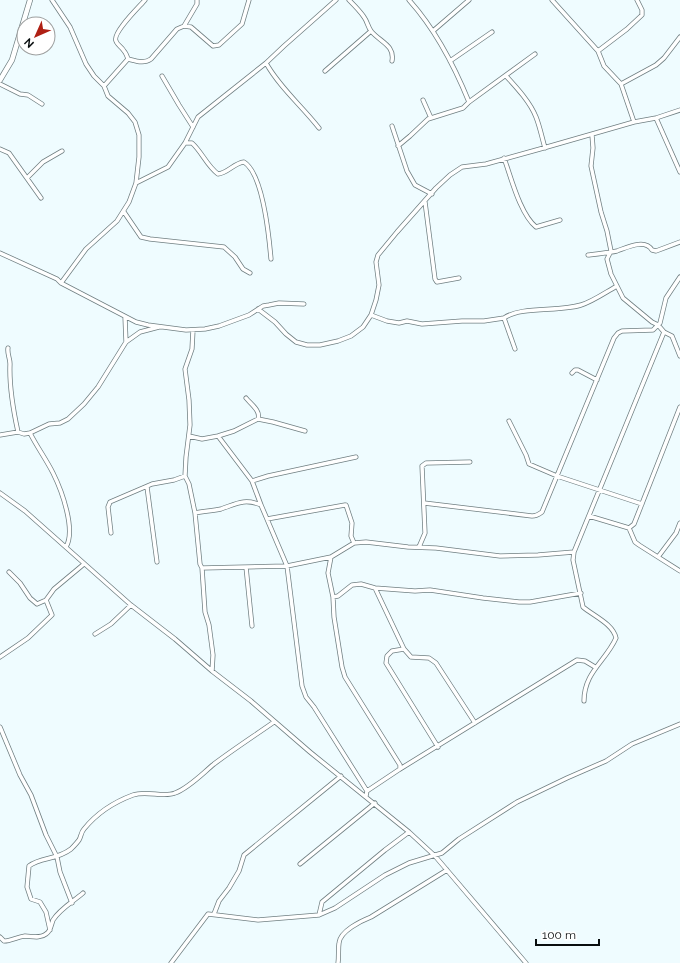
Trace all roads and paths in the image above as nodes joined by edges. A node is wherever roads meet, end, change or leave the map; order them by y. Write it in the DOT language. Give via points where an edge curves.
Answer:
graph roads {
  1 [pos="30,0"];
  2 [pos="52,0"];
  3 [pos="145,0"];
  4 [pos="197,0"];
  5 [pos="250,0"];
  6 [pos="336,0"];
  7 [pos="349,0"];
  8 [pos="409,0"];
  9 [pos="468,0"];
  10 [pos="552,0"];
  11 [pos="637,0"];
  12 [pos="184,26"];
  13 [pos="371,31"];
  14 [pos="433,31"];
  15 [pos="492,32"];
  16 [pos="680,37"];
  17 [pos="598,51"];
  18 [pos="535,54"];
  19 [pos="128,60"];
  20 [pos="392,61"];
  21 [pos="450,61"];
  22 [pos="266,63"];
  23 [pos="325,71"];
  24 [pos="162,76"];
  25 [pos="506,76"];
  26 [pos="0,80"];
  27 [pos="0,84"];
  28 [pos="621,84"];
  29 [pos="104,86"];
  30 [pos="423,100"];
  31 [pos="469,102"];
  32 [pos="42,104"];
  33 [pos="680,110"];
  34 [pos="431,118"];
  35 [pos="656,118"];
  36 [pos="634,122"];
  37 [pos="392,126"];
  38 [pos="193,127"];
  39 [pos="319,128"];
  40 [pos="592,135"];
  41 [pos="185,143"];
  42 [pos="398,146"];
  43 [pos="545,148"];
  44 [pos="0,149"];
  45 [pos="62,150"];
  46 [pos="504,158"];
  47 [pos="680,172"];
  48 [pos="27,178"];
  49 [pos="136,183"];
  50 [pos="432,194"];
  51 [pos="41,198"];
  52 [pos="425,202"];
  53 [pos="124,212"];
  54 [pos="560,220"];
  55 [pos="680,242"];
  56 [pos="611,251"];
  57 [pos="0,253"];
  58 [pos="588,255"];
  59 [pos="272,259"];
  60 [pos="250,273"];
  61 [pos="680,277"];
  62 [pos="459,278"];
  63 [pos="61,283"];
  64 [pos="617,286"];
  65 [pos="304,304"];
  66 [pos="258,309"];
  67 [pos="370,315"];
  68 [pos="125,317"];
  69 [pos="504,318"];
  70 [pos="658,325"];
  71 [pos="161,326"];
  72 [pos="193,330"];
  73 [pos="664,332"];
  74 [pos="126,342"];
  75 [pos="8,348"];
  76 [pos="515,349"];
  77 [pos="680,356"];
  78 [pos="572,373"];
  79 [pos="597,380"];
  80 [pos="246,398"];
  81 [pos="680,407"];
  82 [pos="258,419"];
  83 [pos="509,421"];
  84 [pos="0,431"];
  85 [pos="304,431"];
  86 [pos="18,432"];
  87 [pos="30,433"];
  88 [pos="2,435"];
  89 [pos="189,436"];
  90 [pos="218,436"];
  91 [pos="356,457"];
  92 [pos="470,462"];
  93 [pos="185,476"];
  94 [pos="557,476"];
  95 [pos="252,481"];
  96 [pos="147,487"];
  97 [pos="599,490"];
  98 [pos="0,493"];
  99 [pos="424,503"];
  100 [pos="642,504"];
  101 [pos="261,505"];
  102 [pos="195,513"];
  103 [pos="589,516"];
  104 [pos="267,519"];
  105 [pos="680,523"];
  106 [pos="629,528"];
  107 [pos="111,533"];
  108 [pos="354,543"];
  109 [pos="66,547"];
  110 [pos="419,547"];
  111 [pos="574,552"];
  112 [pos="331,557"];
  113 [pos="658,557"];
  114 [pos="158,562"];
  115 [pos="84,564"];
  116 [pos="287,566"];
  117 [pos="246,567"];
  118 [pos="202,568"];
  119 [pos="680,571"];
  120 [pos="9,572"];
  121 [pos="375,588"];
  122 [pos="581,593"];
  123 [pos="333,597"];
  124 [pos="46,600"];
  125 [pos="131,605"];
  126 [pos="252,626"];
  127 [pos="95,634"];
  128 [pos="404,649"];
  129 [pos="0,657"];
  130 [pos="595,667"];
  131 [pos="212,671"];
  132 [pos="584,701"];
  133 [pos="274,722"];
  134 [pos="475,723"];
  135 [pos="680,724"];
  136 [pos="0,727"];
  137 [pos="438,747"];
  138 [pos="400,769"];
  139 [pos="341,776"];
  140 [pos="367,791"];
  141 [pos="366,796"];
  142 [pos="375,803"];
  143 [pos="409,832"];
  144 [pos="434,856"];
  145 [pos="57,857"];
  146 [pos="300,864"];
  147 [pos="447,870"];
  148 [pos="83,893"];
  149 [pos="72,903"];
  150 [pos="214,914"];
  151 [pos="319,915"];
  152 [pos="50,930"];
  153 [pos="0,937"];
  154 [pos="171,963"];
  155 [pos="338,963"];
  156 [pos="526,963"];
  1 -- 26 [label="street" via="12,60"];
  2 -- 29 [label="street" via="70,27 86,64"];
  3 -- 19 [label="street" via="115,38"];
  4 -- 12 [label="street"];
  5 -- 12 [label="street" via="242,24 219,45 213,46 191,27"];
  6 -- 22 [label="street"];
  7 -- 13 [label="street" via="361,13"];
  8 -- 14 [label="street"];
  9 -- 14 [label="street"];
  10 -- 17 [label="street"];
  11 -- 17 [label="street" via="642,15"];
  12 -- 19 [label="street" via="177,29 147,62"];
  13 -- 20 [label="street" via="391,50"];
  13 -- 23 [label="street"];
  14 -- 21 [label="street"];
  15 -- 21 [label="street"];
  16 -- 28 [label="street" via="656,65"];
  17 -- 28 [label="street" via="604,66"];
  18 -- 25 [label="street"];
  19 -- 29 [label="street"];
  21 -- 31 [label="street"];
  22 -- 38 [label="street" via="198,117"];
  22 -- 39 [label="street" via="273,76"];
  24 -- 38 [label="street"];
  25 -- 31 [label="street"];
  25 -- 43 [label="street" via="532,110"];
  27 -- 32 [label="street" via="28,95"];
  28 -- 36 [label="street"];
  29 -- 49 [label="street" via="108,96 128,114 137,128 139,157"];
  30 -- 34 [label="street"];
  31 -- 34 [label="street" via="463,108"];
  33 -- 35 [label="street"];
  34 -- 42 [label="street"];
  35 -- 36 [label="street"];
  35 -- 47 [label="street"];
  36 -- 40 [label="street"];
  37 -- 42 [label="street"];
  38 -- 41 [label="street"];
  40 -- 43 [label="street"];
  40 -- 56 [label="street" via="591,166"];
  41 -- 49 [label="street" via="168,167"];
  41 -- 59 [label="street" via="192,143 218,174 240,162 248,164 264,205"];
  42 -- 50 [label="street" via="415,185"];
  43 -- 46 [label="street"];
  44 -- 48 [label="street" via="9,153"];
  45 -- 48 [label="street" via="43,162"];
  46 -- 50 [label="street" via="486,164 462,167 450,175"];
  46 -- 54 [label="street" via="519,201 530,222 536,226"];
  48 -- 51 [label="street"];
  49 -- 53 [label="street"];
  50 -- 52 [label="street"];
  52 -- 62 [label="street" via="434,279 437,282"];
  52 -- 67 [label="street" via="378,255 376,262 379,285"];
  53 -- 60 [label="street" via="141,237 224,247 243,269"];
  53 -- 63 [label="street" via="86,249"];
  55 -- 56 [label="street" via="656,251 646,245"];
  56 -- 58 [label="street"];
  56 -- 64 [label="street" via="607,259"];
  57 -- 63 [label="street"];
  61 -- 70 [label="street" via="666,298"];
  63 -- 68 [label="street"];
  64 -- 69 [label="street" via="581,305 518,312"];
  64 -- 70 [label="street" via="623,298"];
  65 -- 66 [label="street" via="279,302"];
  66 -- 67 [label="street" via="296,342 307,345 320,345 351,336 363,327"];
  66 -- 72 [label="street" via="220,326"];
  67 -- 69 [label="street" via="386,321 422,324"];
  68 -- 71 [label="street" via="143,324"];
  68 -- 74 [label="street"];
  69 -- 76 [label="street"];
  70 -- 73 [label="street"];
  70 -- 79 [label="street" via="654,330 618,333"];
  71 -- 72 [label="street"];
  71 -- 74 [label="street" via="140,332"];
  72 -- 89 [label="street" via="192,349 185,369 190,411"];
  73 -- 77 [label="street" via="672,336"];
  73 -- 97 [label="street"];
  74 -- 87 [label="street" via="98,387 68,420 49,424"];
  75 -- 86 [label="street" via="10,390"];
  78 -- 79 [label="street" via="578,370"];
  79 -- 94 [label="street"];
  80 -- 82 [label="street" via="258,411"];
  81 -- 100 [label="street"];
  82 -- 85 [label="street"];
  82 -- 90 [label="street"];
  83 -- 94 [label="street" via="529,464"];
  84 -- 88 [label="street"];
  86 -- 87 [label="street"];
  86 -- 88 [label="street"];
  87 -- 109 [label="street" via="53,474 65,505 69,535"];
  89 -- 90 [label="street" via="202,439"];
  89 -- 93 [label="street"];
  90 -- 95 [label="street"];
  91 -- 95 [label="street"];
  92 -- 99 [label="street" via="424,464 421,468"];
  93 -- 96 [label="street"];
  93 -- 102 [label="street"];
  94 -- 97 [label="street"];
  94 -- 99 [label="street" via="542,512 536,516"];
  95 -- 101 [label="street"];
  96 -- 107 [label="street" via="109,503"];
  96 -- 114 [label="street"];
  97 -- 100 [label="street"];
  97 -- 103 [label="street"];
  98 -- 109 [label="street"];
  99 -- 110 [label="street" via="425,533"];
  100 -- 106 [label="street" via="634,524"];
  101 -- 102 [label="street" via="237,502"];
  101 -- 104 [label="street"];
  102 -- 118 [label="street"];
  103 -- 106 [label="street"];
  103 -- 111 [label="street"];
  104 -- 108 [label="street" via="345,505 352,523 351,536"];
  104 -- 116 [label="street"];
  105 -- 113 [label="street" via="676,533"];
  106 -- 113 [label="street" via="635,542"];
  108 -- 110 [label="street"];
  108 -- 112 [label="street"];
  109 -- 115 [label="street"];
  110 -- 111 [label="street" via="500,556"];
  111 -- 122 [label="street" via="573,560"];
  112 -- 116 [label="street"];
  112 -- 123 [label="street" via="328,573"];
  113 -- 119 [label="street"];
  115 -- 124 [label="street" via="54,589"];
  115 -- 125 [label="street"];
  116 -- 117 [label="street"];
  116 -- 140 [label="street" via="302,686 306,697"];
  117 -- 118 [label="street"];
  117 -- 126 [label="street"];
  118 -- 131 [label="street" via="205,612 213,655"];
  120 -- 124 [label="street" via="37,604"];
  121 -- 122 [label="street" via="430,590 520,602"];
  121 -- 123 [label="street" via="356,584"];
  121 -- 128 [label="street"];
  122 -- 130 [label="street" via="583,607 614,631 616,638"];
  123 -- 138 [label="street" via="345,678 400,765"];
  124 -- 129 [label="street" via="52,615 28,638"];
  125 -- 127 [label="street" via="111,624"];
  125 -- 131 [label="street"];
  128 -- 134 [label="street" via="411,657 429,658 436,662"];
  128 -- 137 [label="street" via="392,651 387,656 386,663"];
  130 -- 132 [label="street" via="584,692"];
  130 -- 134 [label="street" via="577,660"];
  131 -- 133 [label="street"];
  133 -- 139 [label="street"];
  133 -- 145 [label="street" via="183,789 167,794 134,794 102,811 82,831 80,840"];
  134 -- 137 [label="street"];
  135 -- 144 [label="street" via="632,744 606,761 517,802"];
  136 -- 145 [label="street"];
  137 -- 138 [label="street"];
  138 -- 140 [label="street"];
  139 -- 141 [label="street"];
  139 -- 150 [label="street" via="244,855 239,871 219,901"];
  140 -- 141 [label="street"];
  141 -- 142 [label="street"];
  142 -- 143 [label="street"];
  142 -- 146 [label="street"];
  143 -- 144 [label="street"];
  143 -- 151 [label="street" via="322,902"];
  144 -- 147 [label="street"];
  144 -- 151 [label="street" via="409,863 385,874 335,908"];
  145 -- 149 [label="street"];
  145 -- 152 [label="street" via="35,861 29,866 27,887 31,899 40,902 46,912"];
  147 -- 155 [label="street" via="345,933 339,942"];
  147 -- 156 [label="street"];
  148 -- 149 [label="street"];
  149 -- 152 [label="street" via="53,920"];
  150 -- 151 [label="street" via="258,920"];
  150 -- 154 [label="street" via="208,914 203,918 200,926"];
  152 -- 153 [label="street" via="40,936 24,936 8,941"];
}
